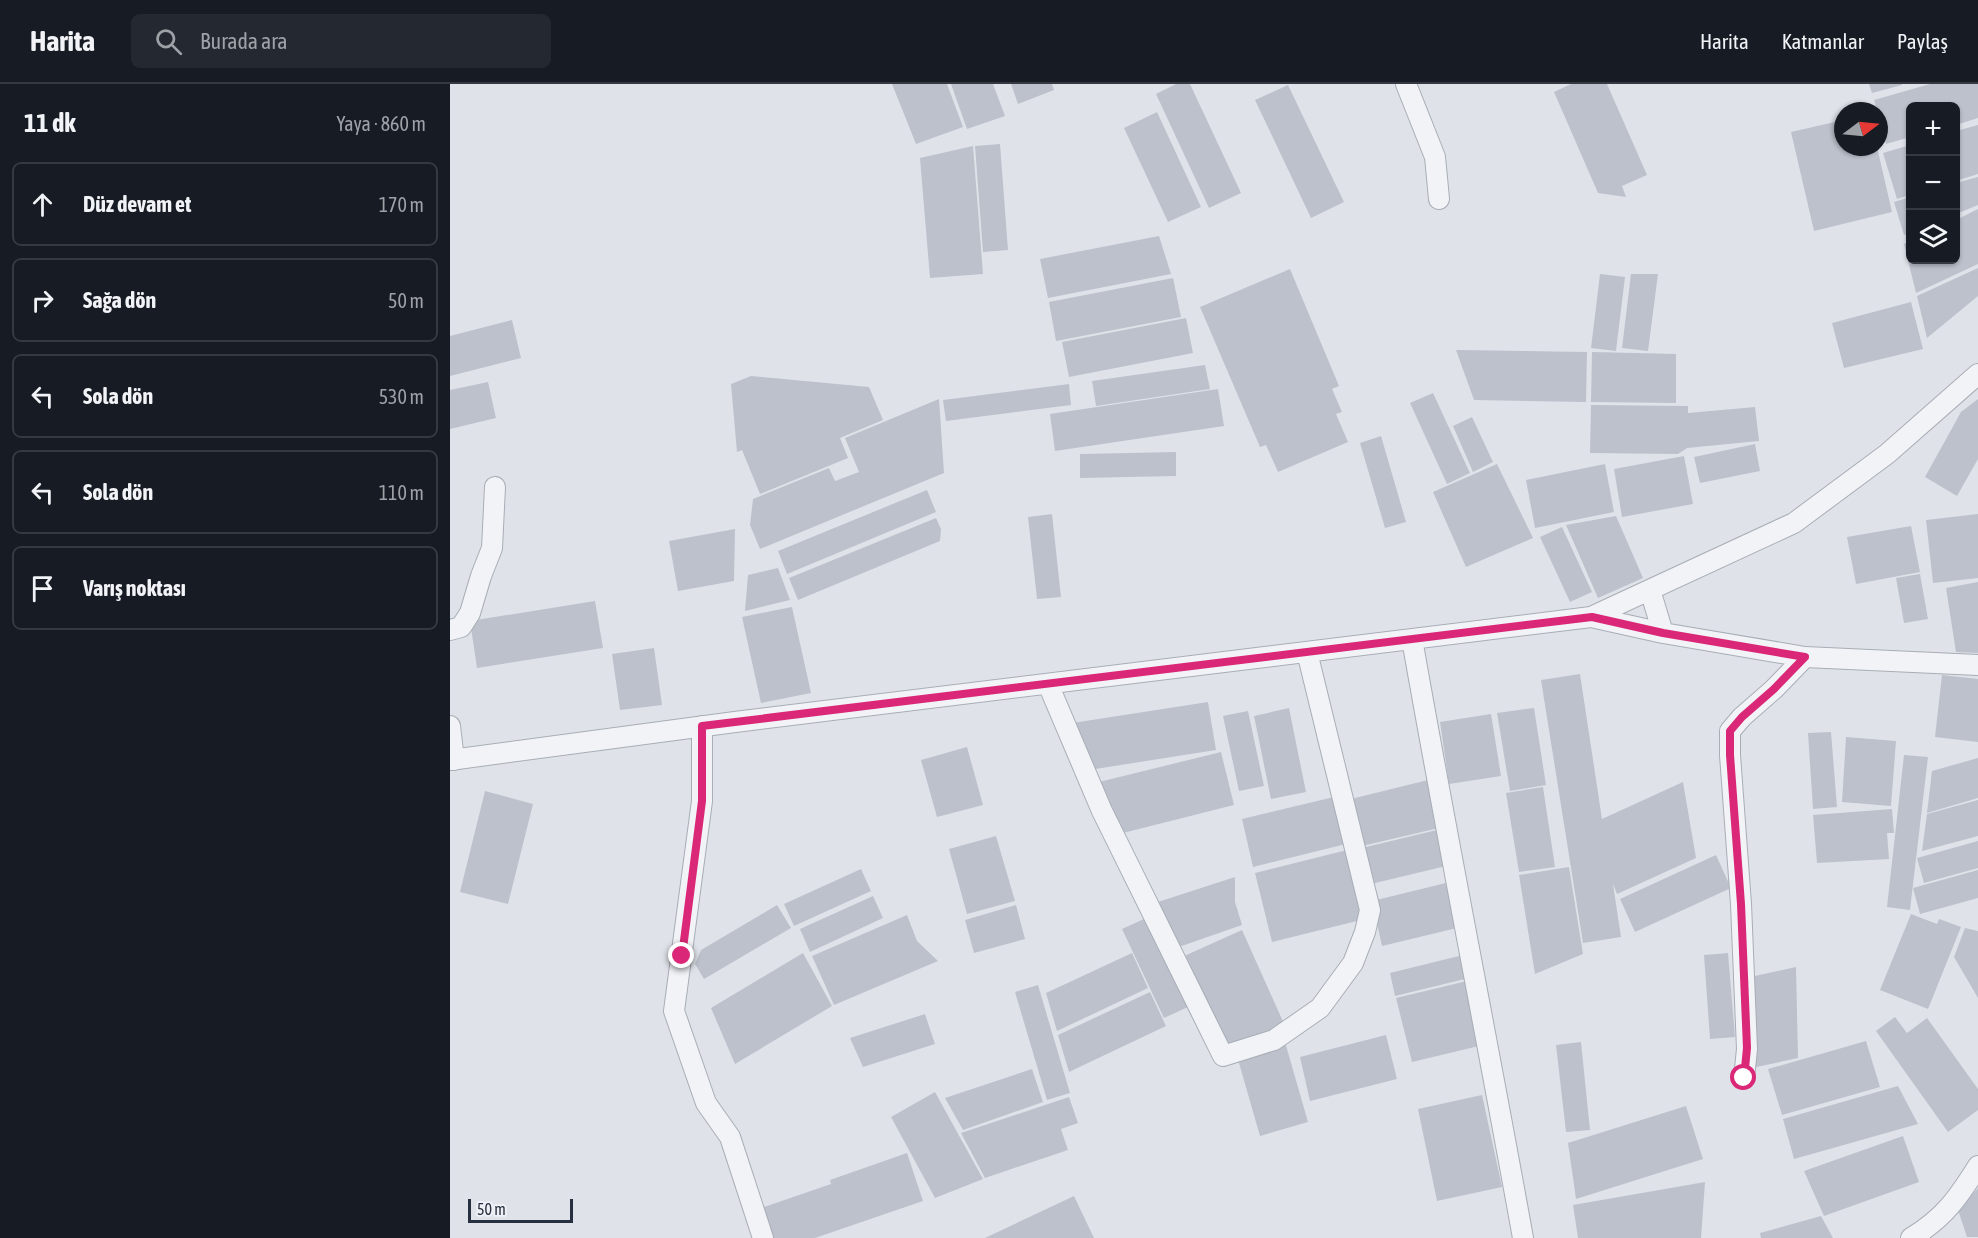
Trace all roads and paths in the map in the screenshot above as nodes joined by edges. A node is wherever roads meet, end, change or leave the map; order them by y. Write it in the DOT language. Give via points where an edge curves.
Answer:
graph roads {
  1 [pos="1406,84"];
  2 [pos="1439,199"];
  3 [pos="1978,374"];
  4 [pos="495,487"];
  5 [pos="1650,590"];
  6 [pos="1592,617"];
  7 [pos="450,630"];
  8 [pos="1663,633"];
  9 [pos="1412,639"];
  10 [pos="1307,652"];
  11 [pos="1805,657"];
  12 [pos="1978,665"];
  13 [pos="1048,684"];
  14 [pos="450,726"];
  15 [pos="702,726"];
  16 [pos="452,760"];
  17 [pos="1744,1078"];
  18 [pos="1978,1166"];
  19 [pos="763,1238"];
  20 [pos="1523,1238"];
  21 [pos="1911,1238"];
  1 -- 2 [label="street" via="1435,157"];
  3 -- 5 [label="street" via="1887,454 1794,523"];
  4 -- 7 [label="street" via="492,548 470,613 461,627"];
  5 -- 6 [label="street"];
  5 -- 8 [label="street"];
  6 -- 8 [label="street"];
  6 -- 9 [label="street"];
  8 -- 11 [label="street"];
  9 -- 10 [label="street"];
  9 -- 20 [label="street"];
  10 -- 13 [label="street"];
  10 -- 13 [label="street" via="1370,910 1353,963 1320,1008 1274,1040 1223,1056 1102,811"];
  11 -- 12 [label="street"];
  11 -- 17 [label="street" via="1730,731 1747,1048"];
  13 -- 15 [label="street"];
  14 -- 16 [label="street"];
  15 -- 16 [label="street"];
  15 -- 19 [label="street" via="702,801 674,1011 706,1103 730,1137"];
  18 -- 21 [label="street" via="1960,1195 1932,1225"];
}
